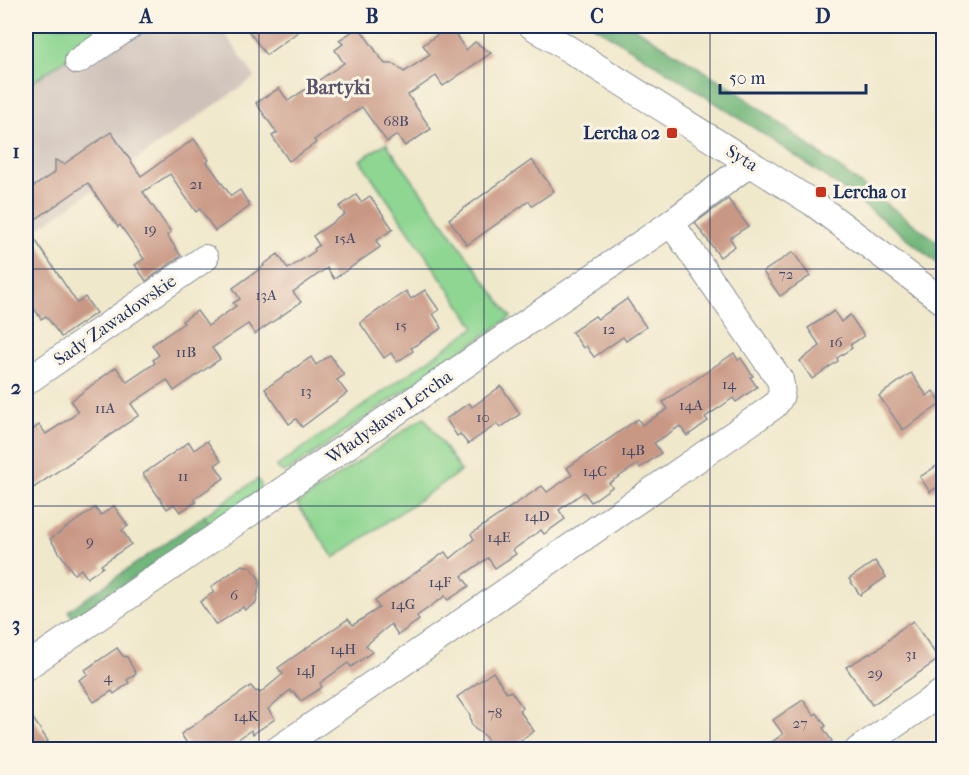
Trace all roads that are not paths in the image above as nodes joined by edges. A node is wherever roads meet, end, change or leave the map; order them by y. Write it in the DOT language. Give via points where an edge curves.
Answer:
graph roads {
  1 [pos="130,26"];
  2 [pos="532,26"];
  3 [pos="78,61"];
  4 [pos="750,163"];
  5 [pos="671,223"];
  6 [pos="205,258"];
  7 [pos="944,302"];
  8 [pos="26,382"];
  9 [pos="26,667"];
  10 [pos="944,691"];
  11 [pos="277,750"];
  12 [pos="858,750"];
  1 -- 3 [label="street"];
  2 -- 4 [label="street, Syta"];
  4 -- 5 [label="street, Władysława Lercha"];
  4 -- 7 [label="street, Syta" via="831,216"];
  5 -- 9 [label="street, Władysława Lercha"];
  5 -- 11 [label="street" via="780,380 779,401"];
  6 -- 8 [label="street, Sady Zawadowskie"];
  10 -- 12 [label="street"];
}
